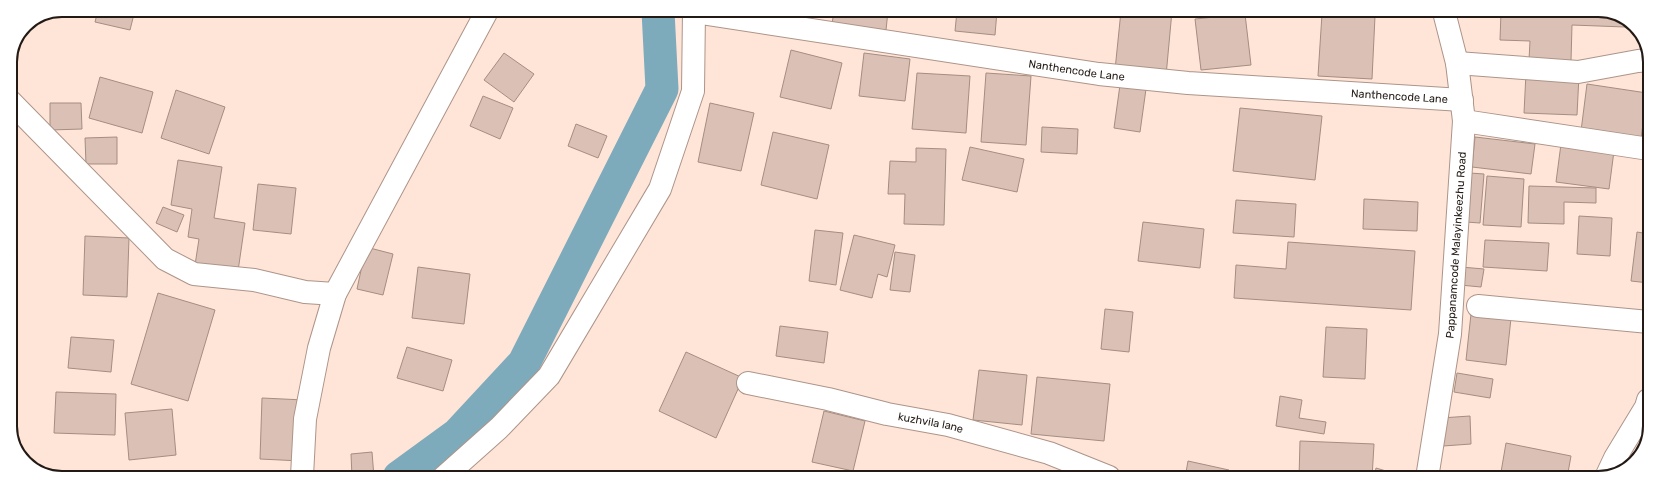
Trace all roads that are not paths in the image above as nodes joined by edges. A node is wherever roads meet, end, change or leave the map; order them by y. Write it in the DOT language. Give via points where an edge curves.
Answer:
graph roads {
  1 [pos="483,17"];
  2 [pos="694,17"];
  3 [pos="733,17"];
  4 [pos="1445,17"];
  5 [pos="1643,61"];
  6 [pos="1457,64"];
  7 [pos="1462,100"];
  8 [pos="17,108"];
  9 [pos="1464,121"];
  10 [pos="1643,148"];
  11 [pos="335,294"];
  12 [pos="1478,306"];
  13 [pos="1643,321"];
  14 [pos="748,383"];
  15 [pos="1643,412"];
  16 [pos="1610,469"];
  17 [pos="302,471"];
  18 [pos="451,471"];
  19 [pos="1094,471"];
  20 [pos="1428,471"];
  1 -- 11 [label="street"];
  2 -- 18 [label="street" via="693,91 660,189 549,376 499,428"];
  3 -- 7 [label="street, Nanthencode Lane" via="1099,74 1188,83"];
  4 -- 6 [label="street, Pappanamcode Malayinkeezhu Road"];
  5 -- 6 [label="street" via="1578,72"];
  6 -- 7 [label="street, Pappanamcode Malayinkeezhu Road"];
  7 -- 9 [label="street, Pappanamcode Malayinkeezhu Road"];
  8 -- 11 [label="street" via="165,259 194,274 254,280 305,292"];
  9 -- 10 [label="street"];
  9 -- 20 [label="street, Pappanamcode Malayinkeezhu Road" via="1450,334"];
  11 -- 17 [label="street" via="319,348 306,419"];
  12 -- 13 [label="street"];
  14 -- 19 [label="street, kuzhvila lane" via="948,425 1049,453"];
  15 -- 16 [label="street"];
}
